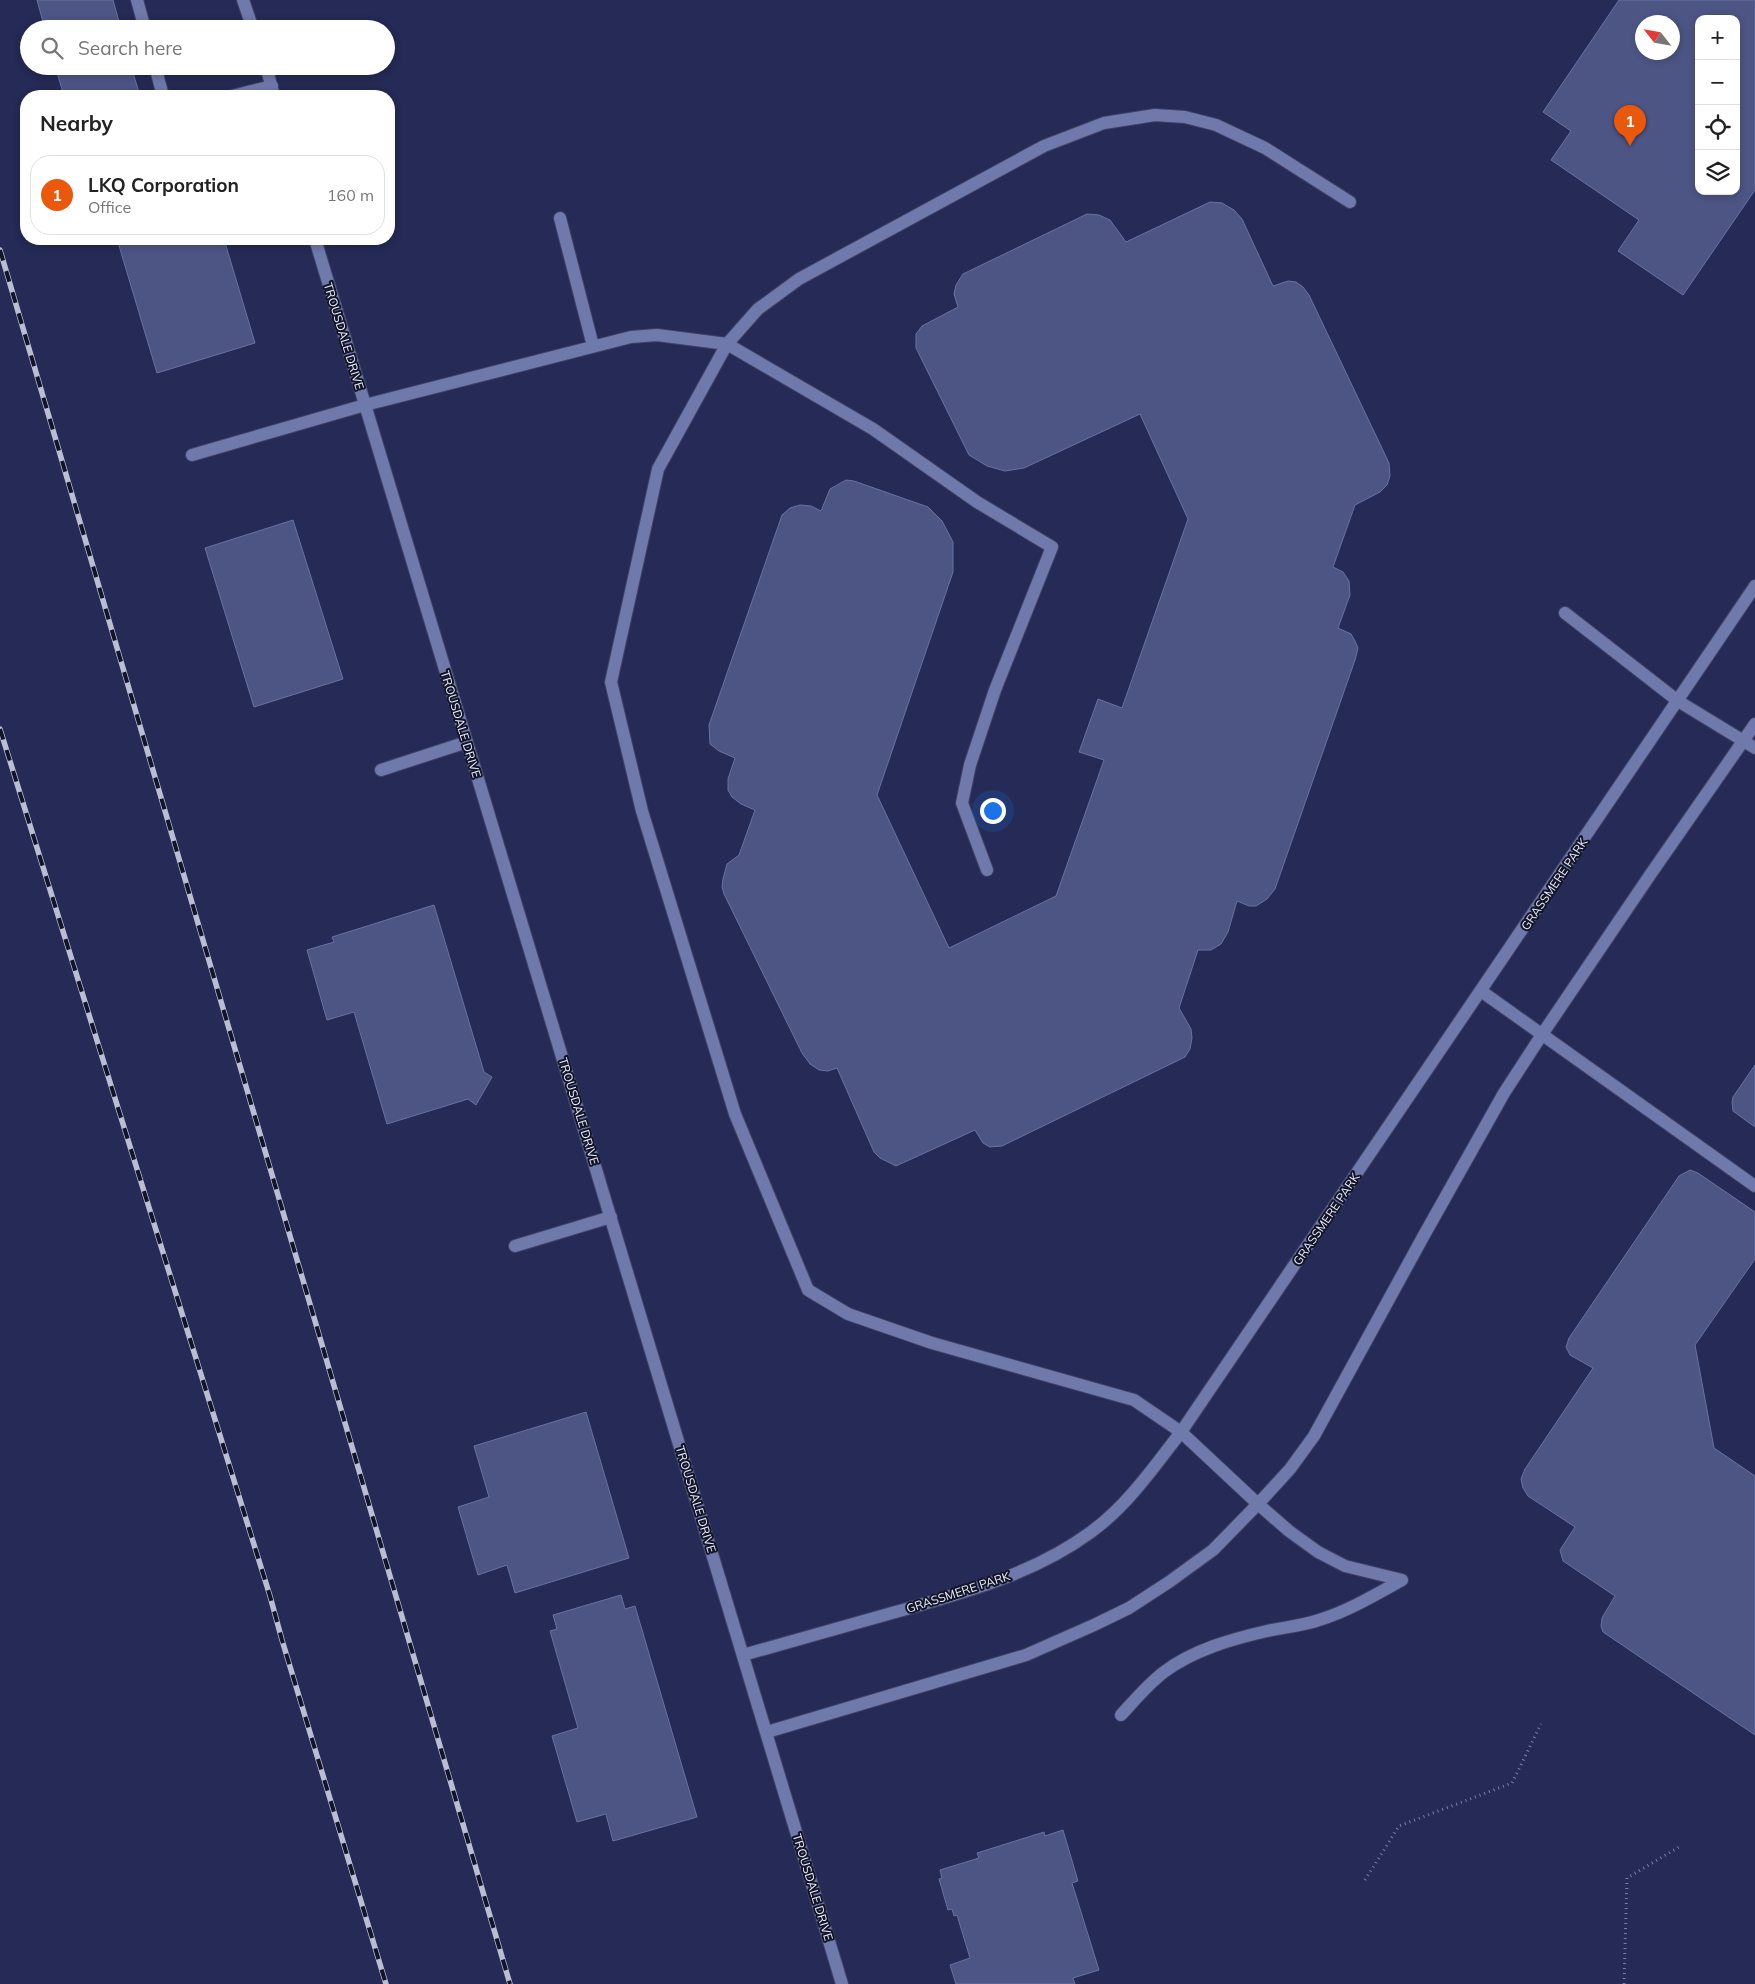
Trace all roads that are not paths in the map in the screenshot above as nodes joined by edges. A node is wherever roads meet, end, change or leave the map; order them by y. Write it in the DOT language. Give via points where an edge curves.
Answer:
graph roads {
  1 [pos="137,0"];
  2 [pos="243,0"];
  3 [pos="143,20"];
  4 [pos="250,20"];
  5 [pos="157,75"];
  6 [pos="269,75"];
  7 [pos="161,90"];
  8 [pos="273,90"];
  9 [pos="1350,202"];
  10 [pos="560,218"];
  11 [pos="317,245"];
  12 [pos="727,344"];
  13 [pos="593,346"];
  14 [pos="365,405"];
  15 [pos="192,455"];
  16 [pos="1755,586"];
  17 [pos="1565,613"];
  18 [pos="1678,701"];
  19 [pos="1755,724"];
  20 [pos="1744,741"];
  21 [pos="467,742"];
  22 [pos="1755,748"];
  23 [pos="381,770"];
  24 [pos="987,870"];
  25 [pos="1481,991"];
  26 [pos="1543,1033"];
  27 [pos="1755,1186"];
  28 [pos="611,1217"];
  29 [pos="515,1246"];
  30 [pos="1182,1432"];
  31 [pos="1258,1504"];
  32 [pos="743,1655"];
  33 [pos="1121,1716"];
  34 [pos="767,1732"];
  35 [pos="842,1984"];
  1 -- 3 [label="street"];
  2 -- 4 [label="street"];
  5 -- 7 [label="street"];
  6 -- 8 [label="street"];
  9 -- 12 [label="street" via="1266,148 1216,125 1185,116 1155,116 1104,123 1044,146 799,279 758,309"];
  10 -- 13 [label="street"];
  11 -- 14 [label="street, TROUSDALE DRIVE"];
  12 -- 13 [label="street" via="657,335 630,337"];
  12 -- 24 [label="street" via="872,429 977,502 1052,547 995,690 970,765 962,804"];
  12 -- 30 [label="street" via="658,469 611,682 642,811 735,1114 808,1290 848,1314 932,1343 1134,1400"];
  13 -- 14 [label="street"];
  14 -- 15 [label="street"];
  14 -- 21 [label="street, TROUSDALE DRIVE"];
  16 -- 18 [label="street, GRASSMERE PARK"];
  17 -- 18 [label="street"];
  18 -- 20 [label="street"];
  18 -- 25 [label="street, GRASSMERE PARK"];
  19 -- 20 [label="street"];
  20 -- 22 [label="street"];
  20 -- 26 [label="street"];
  21 -- 23 [label="street"];
  21 -- 28 [label="street, TROUSDALE DRIVE"];
  25 -- 26 [label="street"];
  25 -- 30 [label="street, GRASSMERE PARK"];
  26 -- 27 [label="street"];
  26 -- 31 [label="street" via="1504,1093 1314,1436"];
  28 -- 29 [label="street"];
  28 -- 32 [label="street, TROUSDALE DRIVE"];
  30 -- 31 [label="street"];
  30 -- 32 [label="street, GRASSMERE PARK" via="1112,1515 1091,1532 1025,1570 972,1590"];
  31 -- 33 [label="street" via="1289,1531 1345,1566 1402,1580 1335,1615 1228,1641 1195,1654 1165,1671"];
  31 -- 34 [label="street" via="1213,1550 1129,1608 1094,1625 1026,1654"];
  32 -- 34 [label="street, TROUSDALE DRIVE"];
  34 -- 35 [label="street, TROUSDALE DRIVE"];
}
